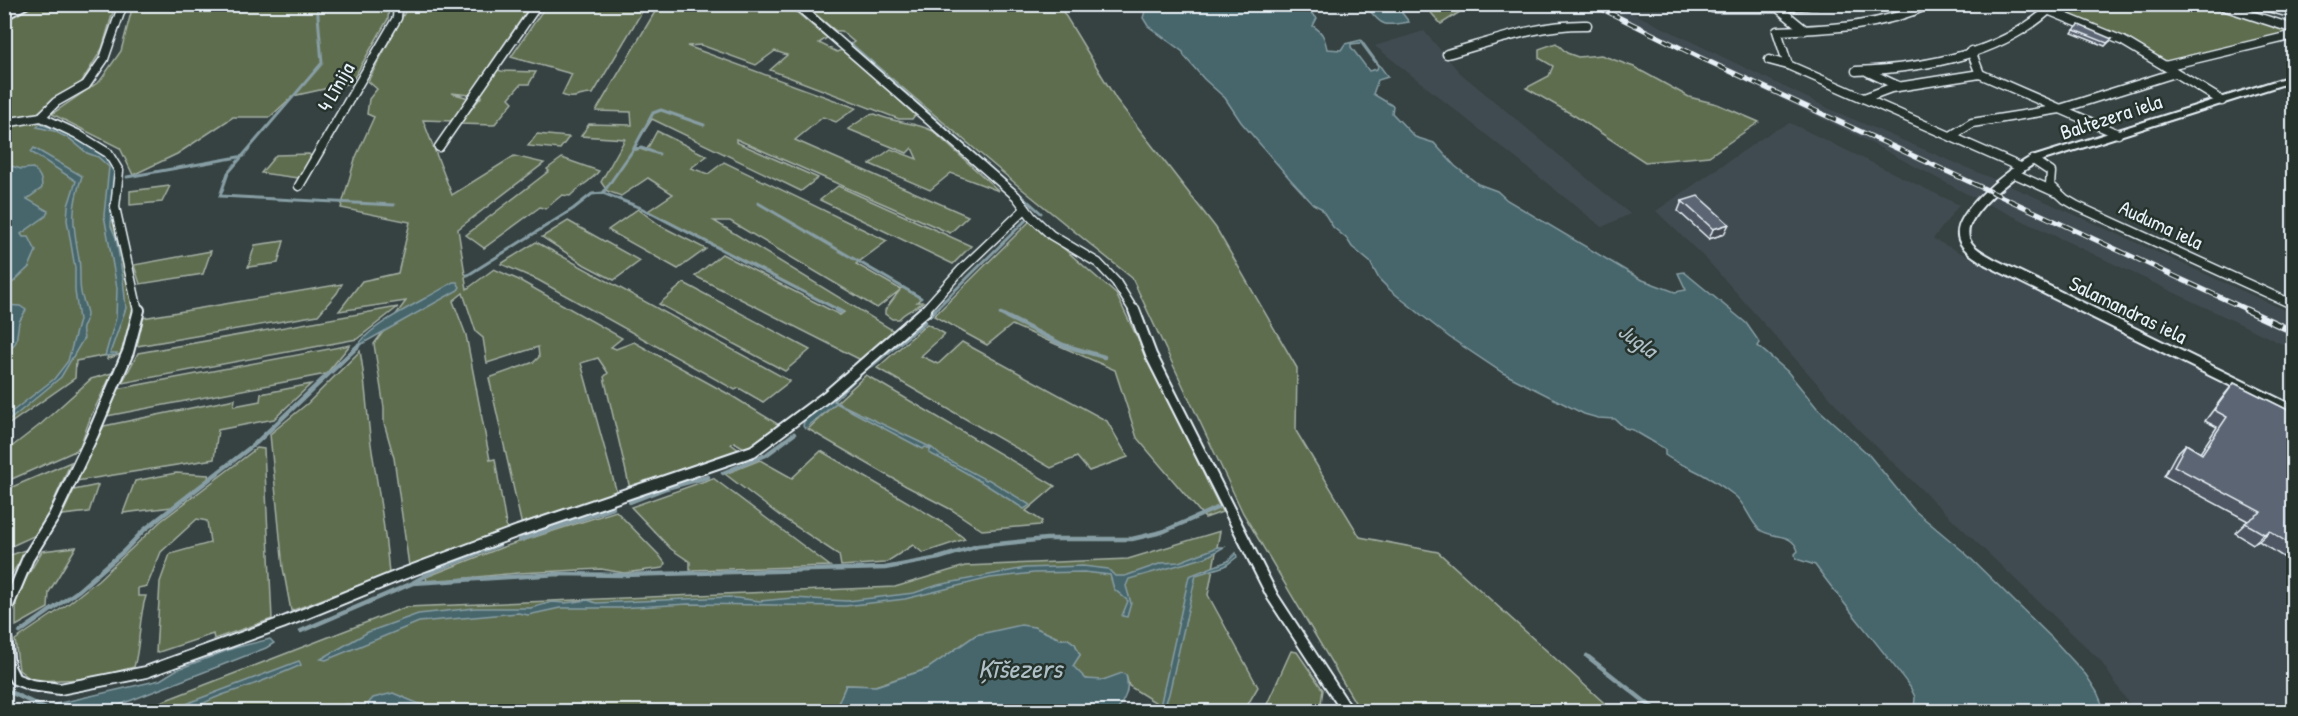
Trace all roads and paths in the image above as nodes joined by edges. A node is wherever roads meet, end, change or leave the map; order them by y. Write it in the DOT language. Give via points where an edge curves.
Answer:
graph roads {
  1 [pos="29,4"];
  2 [pos="123,4"];
  3 [pos="398,4"];
  4 [pos="538,4"];
  5 [pos="796,4"];
  6 [pos="1815,4"];
  7 [pos="1892,4"];
  8 [pos="1930,4"];
  9 [pos="2217,4"];
  10 [pos="1713,8"];
  11 [pos="1778,8"];
  12 [pos="2053,8"];
  13 [pos="1916,12"];
  14 [pos="4,17"];
  15 [pos="1587,25"];
  16 [pos="2294,29"];
  17 [pos="1805,30"];
  18 [pos="2294,35"];
  19 [pos="1971,51"];
  20 [pos="1447,54"];
  21 [pos="1769,60"];
  22 [pos="1788,65"];
  23 [pos="2165,66"];
  24 [pos="1856,71"];
  25 [pos="1867,71"];
  26 [pos="2175,73"];
  27 [pos="1980,74"];
  28 [pos="2294,78"];
  29 [pos="1898,86"];
  30 [pos="1863,98"];
  31 [pos="2222,101"];
  32 [pos="2060,109"];
  33 [pos="41,117"];
  34 [pos="4,123"];
  35 [pos="2118,134"];
  36 [pos="1951,136"];
  37 [pos="439,147"];
  38 [pos="2033,160"];
  39 [pos="2016,170"];
  40 [pos="299,186"];
  41 [pos="2056,192"];
  42 [pos="1025,209"];
  43 [pos="1963,227"];
  44 [pos="2294,305"];
  45 [pos="2294,412"];
  46 [pos="4,616"];
  47 [pos="1348,711"];
  1 -- 14 [label="main road"];
  2 -- 33 [label="street" via="108,52 87,84 56,101"];
  3 -- 40 [label="street, 4 Līnija" via="397,18"];
  4 -- 37 [label="street"];
  5 -- 42 [label="street" via="1016,196"];
  6 -- 11 [label="street"];
  7 -- 13 [label="street"];
  8 -- 13 [label="street"];
  9 -- 16 [label="street"];
  10 -- 11 [label="street"];
  11 -- 17 [label="street"];
  12 -- 19 [label="street" via="2015,32"];
  12 -- 23 [label="street"];
  13 -- 17 [label="street" via="1843,28"];
  15 -- 20 [label="street" via="1525,30"];
  17 -- 22 [label="street" via="1777,32"];
  18 -- 23 [label="street"];
  19 -- 25 [label="street" via="1936,63"];
  19 -- 27 [label="street"];
  21 -- 22 [label="street"];
  22 -- 30 [label="street"];
  23 -- 26 [label="street"];
  24 -- 25 [label="street"];
  25 -- 29 [label="street"];
  26 -- 31 [label="street"];
  26 -- 32 [label="street"];
  27 -- 29 [label="street"];
  27 -- 32 [label="street"];
  28 -- 31 [label="street, Baltezera iela"];
  29 -- 30 [label="street"];
  30 -- 36 [label="street"];
  31 -- 35 [label="street, Baltezera iela"];
  32 -- 35 [label="street"];
  32 -- 36 [label="street" via="1972,123"];
  33 -- 34 [label="street"];
  33 -- 46 [label="street" via="108,153 119,171 116,207 139,308 128,352 93,434 54,516 28,558"];
  35 -- 38 [label="street, Baltezera iela"];
  36 -- 39 [label="street"];
  38 -- 39 [label="street, Baltezera iela"];
  38 -- 41 [label="street" via="2051,172 2050,185"];
  39 -- 41 [label="street, Auduma iela"];
  39 -- 43 [label="street, Baltezera iela" via="1974,209"];
  41 -- 44 [label="street, Auduma iela" via="2077,206"];
  42 -- 46 [label="street" via="922,313 827,396 753,451 518,531 146,672 60,689 15,679 9,667"];
  42 -- 47 [label="street" via="1060,241 1099,264 1135,311 1151,355 1273,597"];
  43 -- 45 [label="street, Salamandras iela" via="1965,242 1990,262"];
}
